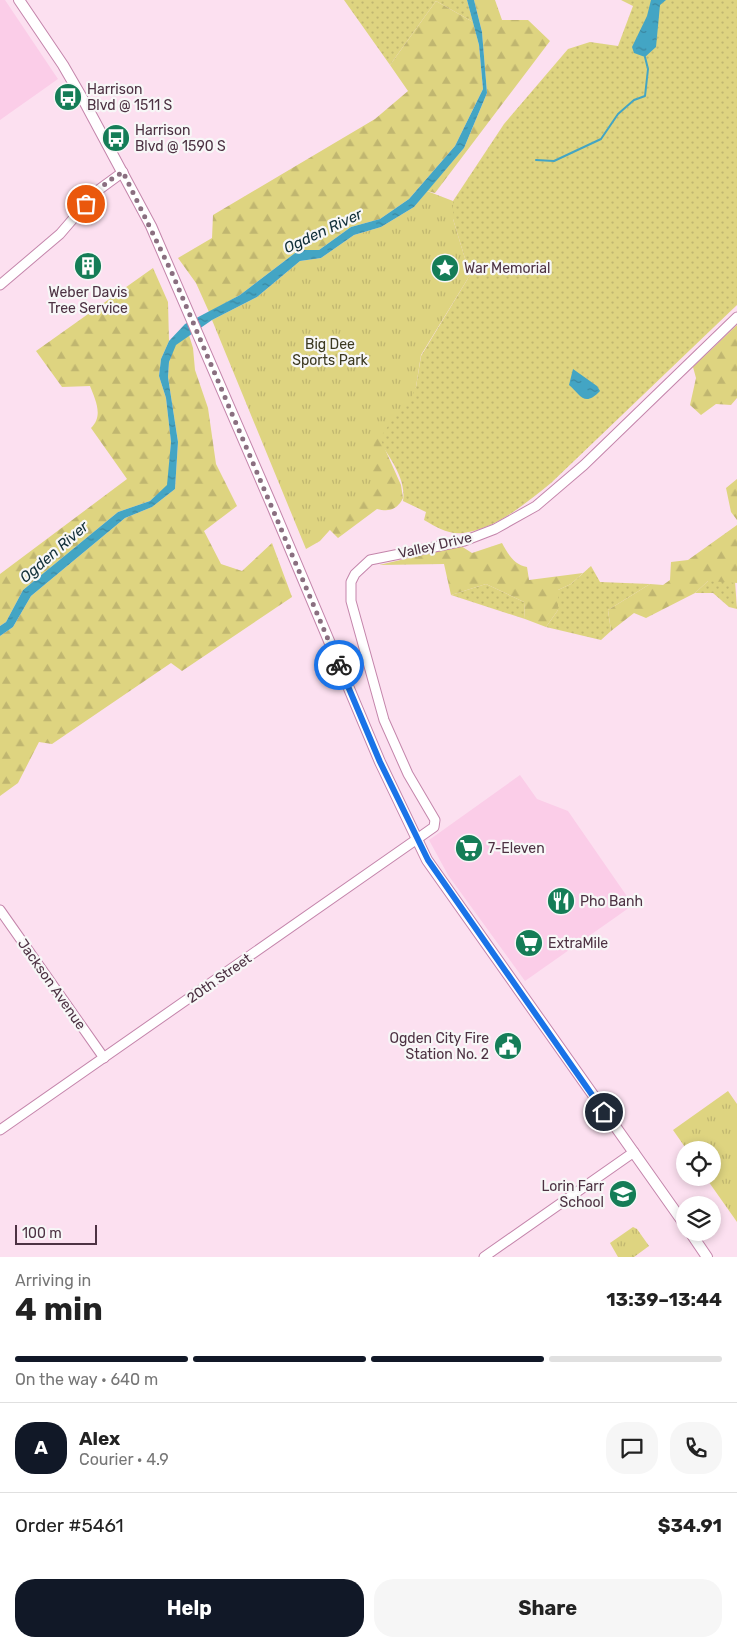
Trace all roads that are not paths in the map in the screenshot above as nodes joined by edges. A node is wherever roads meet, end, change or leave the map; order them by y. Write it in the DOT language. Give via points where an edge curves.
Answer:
graph roads {
  1 [pos="19,0"];
  2 [pos="123,172"];
  3 [pos="0,285"];
  4 [pos="737,316"];
  5 [pos="436,824"];
  6 [pos="417,839"];
  7 [pos="0,910"];
  8 [pos="104,1058"];
  9 [pos="0,1130"];
  10 [pos="634,1152"];
  11 [pos="676,1212"];
  12 [pos="696,1241"];
  13 [pos="484,1257"];
  14 [pos="708,1257"];
  1 -- 2 [label="main road" via="63,65"];
  2 -- 3 [label="street" via="97,191 55,239"];
  2 -- 6 [label="main road" via="156,237 380,762"];
  4 -- 5 [label="street, Valley Drive" via="584,465 536,506 496,529 464,541 374,558 355,574 350,587 351,602 384,720 408,774"];
  5 -- 6 [label="street, 20th Street"];
  6 -- 8 [label="street, 20th Street"];
  6 -- 10 [label="main road" via="463,912"];
  7 -- 8 [label="street, Jackson Avenue"];
  8 -- 9 [label="street, 20th Street"];
  10 -- 11 [label="main road"];
  10 -- 13 [label="street"];
  12 -- 14 [label="main road"];
}
